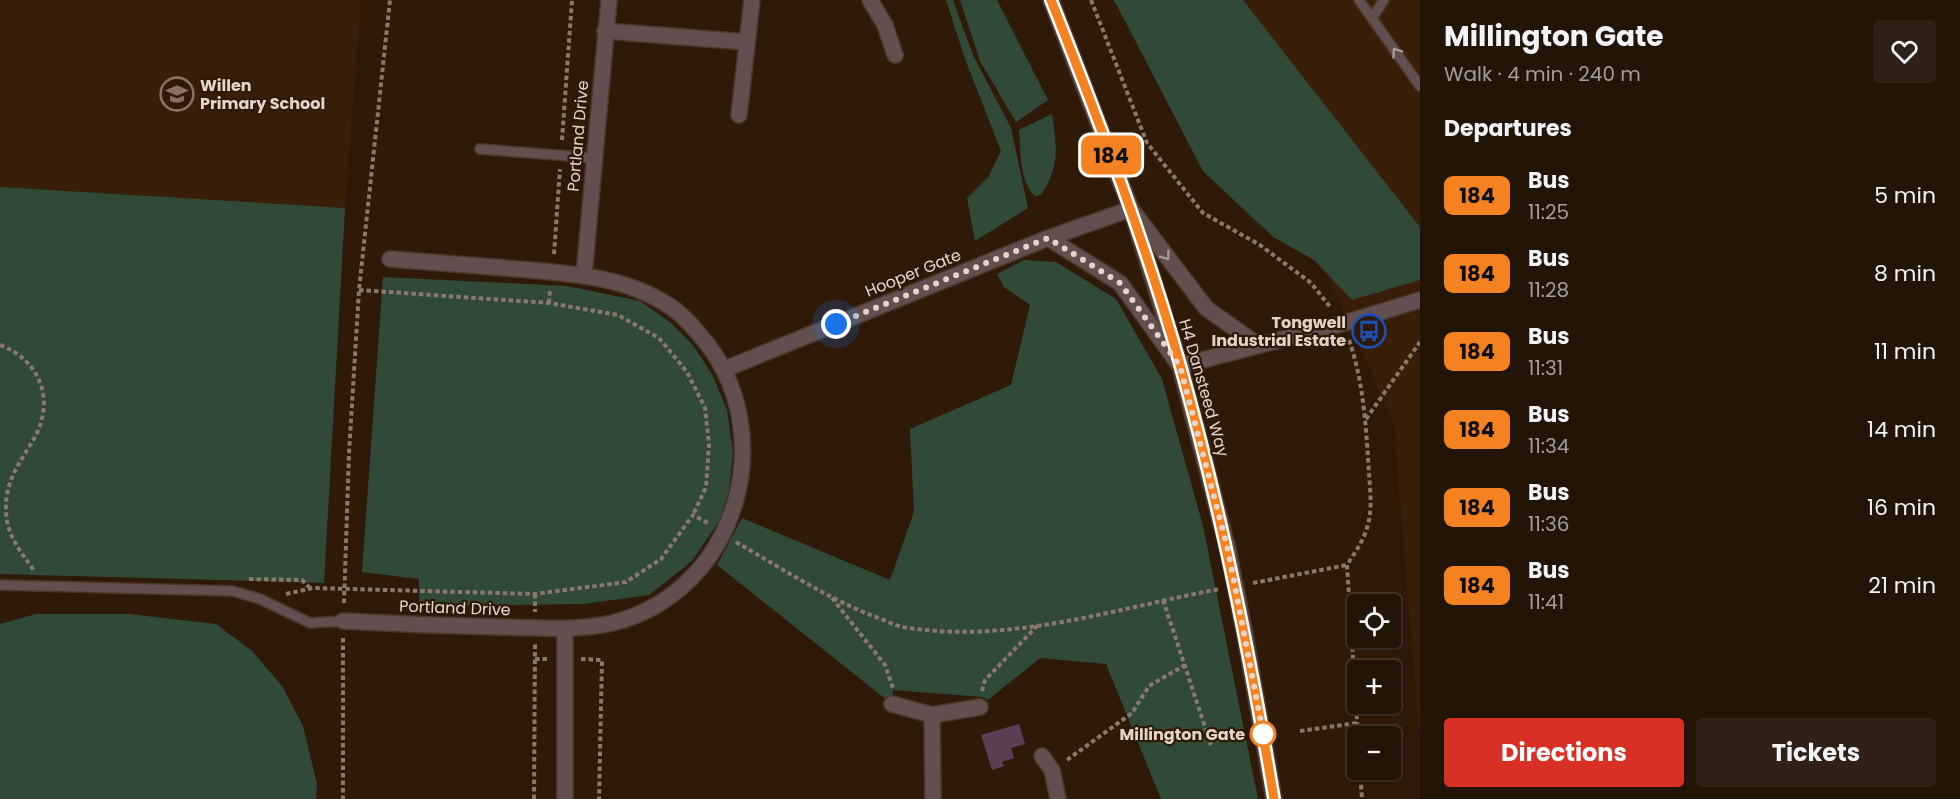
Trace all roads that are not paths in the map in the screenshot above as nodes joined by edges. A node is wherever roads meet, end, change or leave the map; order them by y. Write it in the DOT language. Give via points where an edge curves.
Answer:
graph roads {
  1 [pos="609,0"];
  2 [pos="752,0"];
  3 [pos="870,0"];
  4 [pos="1051,0"];
  5 [pos="1359,0"];
  6 [pos="1383,0"];
  7 [pos="1372,18"];
  8 [pos="605,31"];
  9 [pos="747,42"];
  10 [pos="895,55"];
  11 [pos="1420,86"];
  12 [pos="739,115"];
  13 [pos="480,149"];
  14 [pos="595,158"];
  15 [pos="1131,209"];
  16 [pos="1048,238"];
  17 [pos="390,260"];
  18 [pos="584,275"];
  19 [pos="1420,300"];
  20 [pos="1258,345"];
  21 [pos="1180,366"];
  22 [pos="725,369"];
  23 [pos="0,585"];
  24 [pos="343,621"];
  25 [pos="565,628"];
  26 [pos="892,704"];
  27 [pos="980,707"];
  28 [pos="932,716"];
  29 [pos="1042,756"];
  30 [pos="565,799"];
  31 [pos="933,799"];
  32 [pos="1058,799"];
  33 [pos="1274,799"];
  1 -- 8 [label="street, Portland Drive"];
  2 -- 9 [label="street"];
  3 -- 10 [label="street" via="885,25"];
  4 -- 15 [label="street, H4 Dansteed Way"];
  5 -- 7 [label="lane"];
  6 -- 7 [label="lane"];
  11 -- 7 [label="lane, one-way"];
  8 -- 9 [label="street"];
  8 -- 14 [label="street, Portland Drive"];
  9 -- 12 [label="street"];
  13 -- 14 [label="lane"];
  14 -- 18 [label="street, Portland Drive"];
  15 -- 16 [label="street, Hooper Gate"];
  15 -- 20 [label="street, one-way" via="1206,308"];
  15 -- 21 [label="street, H4 Dansteed Way"];
  16 -- 21 [label="street" via="1120,283"];
  16 -- 22 [label="street, Hooper Gate"];
  17 -- 18 [label="street, Portland Drive"];
  18 -- 22 [label="street, Portland Drive" via="627,285 668,304 684,316"];
  19 -- 20 [label="street"];
  20 -- 21 [label="street"];
  21 -- 33 [label="street, H4 Dansteed Way, bridge" via="1228,550"];
  22 -- 25 [label="street, Portland Drive" via="740,414 744,453 732,514 711,555 699,570 655,604 613,622"];
  23 -- 24 [label="lane" via="231,591 260,599 310,623"];
  24 -- 25 [label="street, Portland Drive"];
  25 -- 30 [label="street"];
  26 -- 28 [label="street"];
  27 -- 28 [label="street"];
  28 -- 31 [label="street"];
  29 -- 32 [label="street" via="1052,770"];
}
